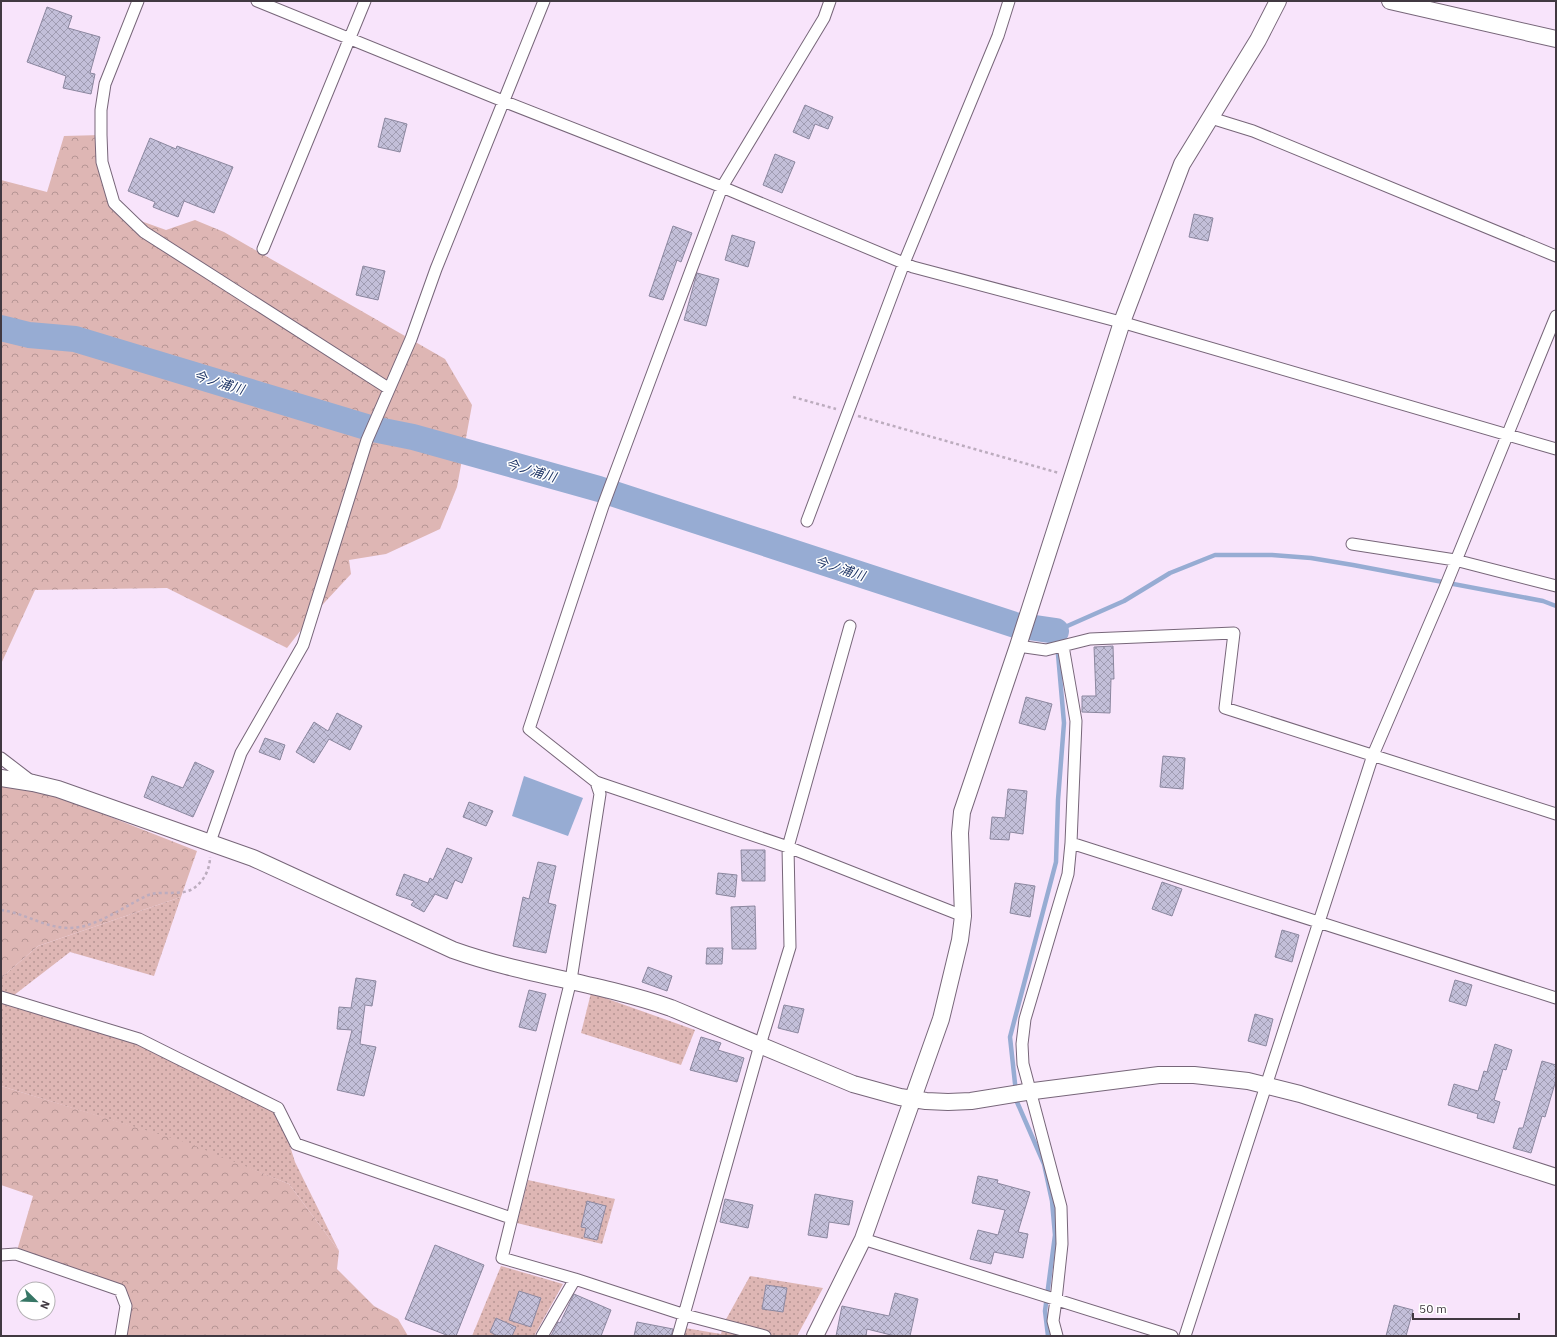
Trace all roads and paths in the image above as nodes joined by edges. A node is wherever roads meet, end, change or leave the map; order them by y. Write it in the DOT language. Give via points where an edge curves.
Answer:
graph roads {
  1 [pos="138,1"];
  2 [pos="258,1"];
  3 [pos="365,1"];
  4 [pos="544,1"];
  5 [pos="830,1"];
  6 [pos="1009,1"];
  7 [pos="1278,1"];
  8 [pos="1390,1"];
  9 [pos="349,38"];
  10 [pos="1556,39"];
  11 [pos="503,101"];
  12 [pos="1211,118"];
  13 [pos="722,187"];
  14 [pos="262,249"];
  15 [pos="1556,256"];
  16 [pos="904,263"];
  17 [pos="1556,316"];
  18 [pos="1122,322"];
  19 [pos="388,388"];
  20 [pos="793,397"];
  21 [pos="847,412"];
  22 [pos="1507,435"];
  23 [pos="1556,449"];
  24 [pos="1071,476"];
  25 [pos="807,521"];
  26 [pos="1352,544"];
  27 [pos="1455,560"];
  28 [pos="1556,586"];
  29 [pos="850,626"];
  30 [pos="1018,646"];
  31 [pos="1063,646"];
  32 [pos="1373,755"];
  33 [pos="1,758"];
  34 [pos="1,778"];
  35 [pos="596,782"];
  36 [pos="33,783"];
  37 [pos="1556,814"];
  38 [pos="210,842"];
  39 [pos="1071,844"];
  40 [pos="788,847"];
  41 [pos="1,910"];
  42 [pos="963,916"];
  43 [pos="1318,922"];
  44 [pos="571,980"];
  45 [pos="1,997"];
  46 [pos="1556,998"];
  47 [pos="760,1045"];
  48 [pos="1266,1085"];
  49 [pos="1032,1091"];
  50 [pos="914,1100"];
  51 [pos="1556,1177"];
  52 [pos="511,1218"];
  53 [pos="864,1239"];
  54 [pos="1,1255"];
  55 [pos="575,1279"];
  56 [pos="1056,1300"];
  57 [pos="685,1315"];
  58 [pos="120,1336"];
  59 [pos="542,1336"];
  60 [pos="678,1336"];
  61 [pos="765,1336"];
  62 [pos="815,1336"];
  63 [pos="1057,1336"];
  64 [pos="1172,1336"];
  65 [pos="1185,1336"];
  1 -- 19 [label="street" via="105,84 101,110 102,162 114,203 144,232"];
  2 -- 9 [label="street"];
  3 -- 9 [label="street"];
  4 -- 11 [label="street"];
  5 -- 13 [label="street" via="812,39"];
  6 -- 16 [label="street" via="998,36"];
  7 -- 12 [label="street" via="1258,40"];
  8 -- 10 [label="street"];
  9 -- 11 [label="street"];
  9 -- 14 [label="street"];
  11 -- 13 [label="street"];
  11 -- 19 [label="street" via="411,339"];
  12 -- 15 [label="street" via="1253,131"];
  12 -- 18 [label="street" via="1182,164"];
  13 -- 16 [label="street"];
  13 -- 35 [label="street" via="603,506 529,729"];
  16 -- 18 [label="street"];
  16 -- 21 [label="street"];
  17 -- 22 [label="street"];
  18 -- 22 [label="street"];
  18 -- 24 [label="street"];
  19 -- 38 [label="street" via="368,440 303,645 241,753"];
  20 -- 21 [label="path"];
  21 -- 24 [label="path"];
  21 -- 25 [label="street"];
  22 -- 23 [label="street"];
  22 -- 27 [label="street"];
  24 -- 30 [label="street"];
  26 -- 27 [label="street"];
  27 -- 28 [label="street"];
  27 -- 32 [label="street"];
  29 -- 40 [label="street"];
  30 -- 31 [label="street" via="1046,650"];
  30 -- 42 [label="street" via="962,812 960,833"];
  31 -- 32 [label="street" via="1090,638 1234,633 1225,708"];
  31 -- 39 [label="street" via="1076,721"];
  32 -- 37 [label="street"];
  32 -- 43 [label="street"];
  33 -- 36 [label="street"];
  34 -- 36 [label="street"];
  35 -- 40 [label="street"];
  35 -- 44 [label="street" via="600,794"];
  36 -- 38 [label="street" via="58,789"];
  38 -- 41 [label="path" via="210,865 201,882 192,889 176,893 151,894 101,920 72,928"];
  38 -- 44 [label="street" via="253,858 453,950 478,959"];
  39 -- 43 [label="street"];
  39 -- 49 [label="street" via="1068,874 1025,1019 1023,1064"];
  40 -- 42 [label="street"];
  40 -- 47 [label="street" via="790,947"];
  42 -- 50 [label="street" via="942,1019"];
  43 -- 46 [label="street"];
  43 -- 48 [label="street"];
  44 -- 47 [label="street" via="657,1003"];
  44 -- 52 [label="street"];
  45 -- 52 [label="street" via="139,1039 258,1098 278,1108 296,1144"];
  47 -- 50 [label="street" via="853,1084"];
  47 -- 57 [label="street"];
  48 -- 49 [label="street" via="1194,1075 1159,1075"];
  48 -- 51 [label="street"];
  48 -- 65 [label="street"];
  49 -- 50 [label="street" via="971,1101"];
  49 -- 56 [label="street" via="1061,1207 1062,1244"];
  50 -- 53 [label="street"];
  52 -- 55 [label="street" via="502,1258"];
  53 -- 56 [label="street"];
  53 -- 62 [label="street"];
  54 -- 58 [label="street" via="16,1254 120,1290 126,1306"];
  55 -- 57 [label="street"];
  55 -- 59 [label="street"];
  56 -- 63 [label="street" via="1052,1321"];
  56 -- 64 [label="street"];
  57 -- 60 [label="street"];
  57 -- 61 [label="street"];
}
